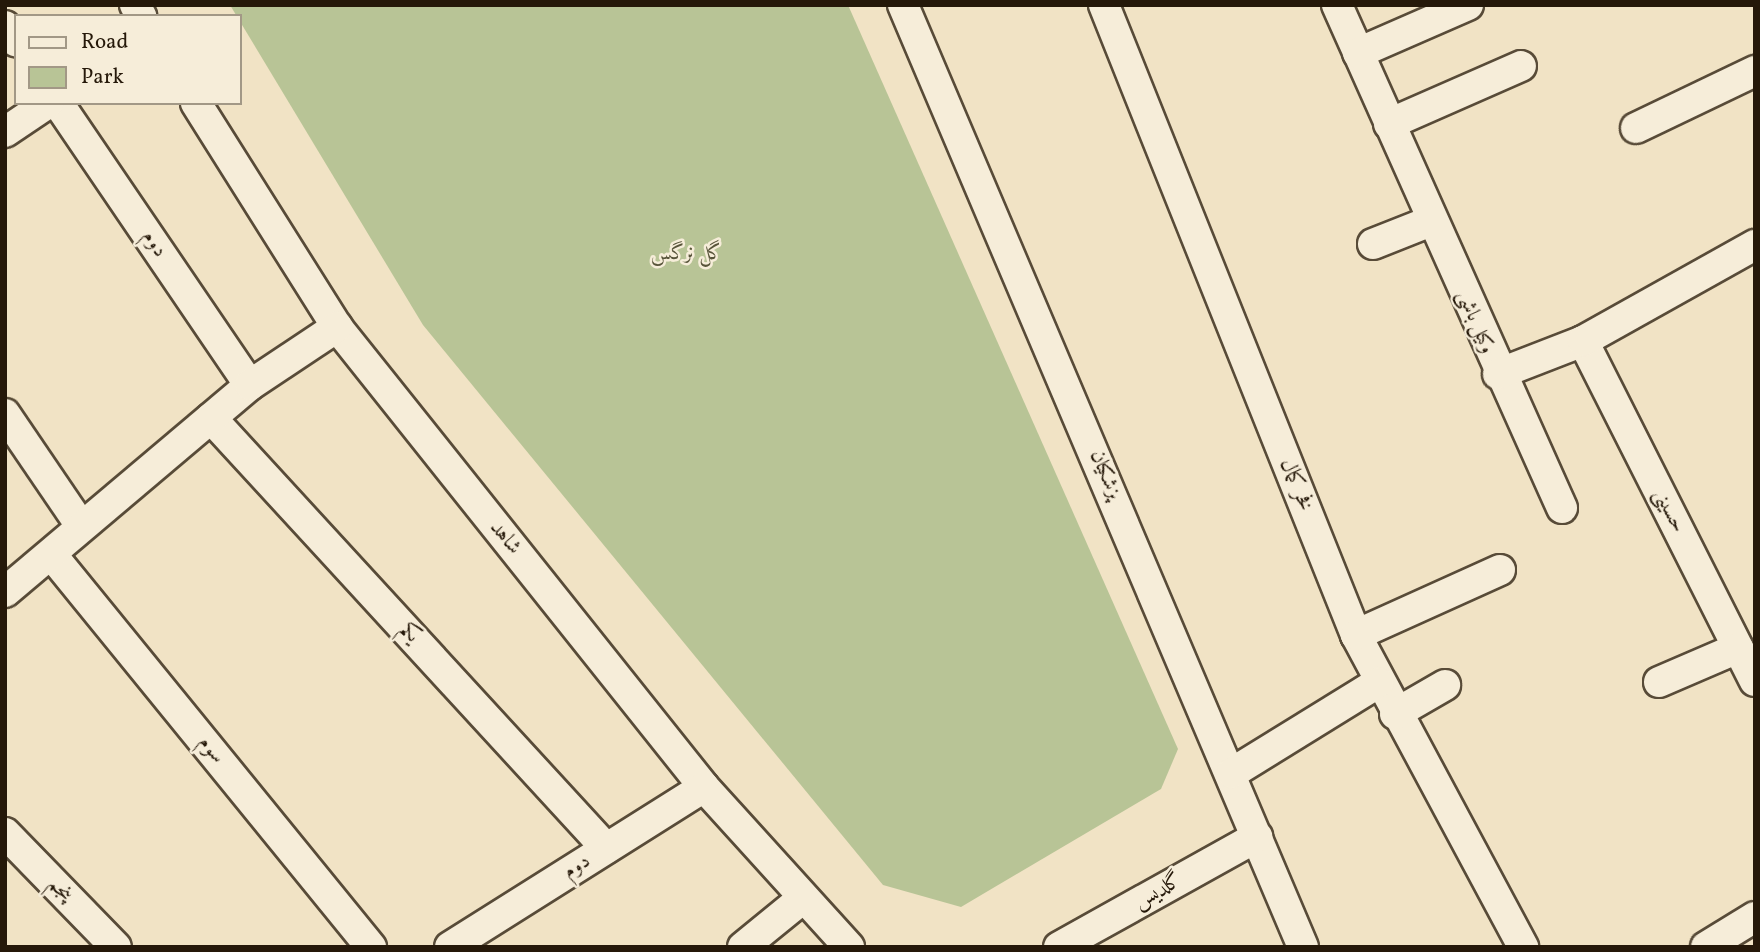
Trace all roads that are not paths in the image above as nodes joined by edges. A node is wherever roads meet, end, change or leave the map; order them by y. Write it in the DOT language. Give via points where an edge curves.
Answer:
graph roads {
  1 [pos="903,5"];
  2 [pos="1104,5"];
  3 [pos="1337,5"];
  4 [pos="1468,5"];
  5 [pos="1358,53"];
  6 [pos="1521,66"];
  7 [pos="1755,71"];
  8 [pos="45,105"];
  9 [pos="59,105"];
  10 [pos="197,105"];
  11 [pos="1389,124"];
  12 [pos="1636,128"];
  13 [pos="5,132"];
  14 [pos="1431,221"];
  15 [pos="1373,244"];
  16 [pos="1755,244"];
  17 [pos="337,327"];
  18 [pos="1583,341"];
  19 [pos="1498,374"];
  20 [pos="250,385"];
  21 [pos="5,414"];
  22 [pos="211,418"];
  23 [pos="1562,508"];
  24 [pos="81,526"];
  25 [pos="51,554"];
  26 [pos="1500,570"];
  27 [pos="5,592"];
  28 [pos="1356,635"];
  29 [pos="1738,648"];
  30 [pos="1755,681"];
  31 [pos="1659,682"];
  32 [pos="1378,683"];
  33 [pos="1445,685"];
  34 [pos="1395,714"];
  35 [pos="1232,773"];
  36 [pos="704,787"];
  37 [pos="5,833"];
  38 [pos="1257,837"];
  39 [pos="606,848"];
  40 [pos="803,898"];
  41 [pos="1755,917"];
  42 [pos="116,947"];
  43 [pos="371,947"];
  44 [pos="450,947"];
  45 [pos="743,947"];
  46 [pos="849,947"];
  47 [pos="1059,947"];
  48 [pos="1303,947"];
  49 [pos="1523,947"];
  50 [pos="1706,947"];
  1 -- 35 [label="street, پزشکیان"];
  2 -- 28 [label="street, فخر کمال"];
  3 -- 5 [label="street, وکیل باشی"];
  4 -- 5 [label="street"];
  5 -- 11 [label="street, وکیل باشی"];
  6 -- 11 [label="street"];
  7 -- 12 [label="street"];
  8 -- 13 [label="street"];
  9 -- 20 [label="street, دوم"];
  10 -- 17 [label="street, شاهد"];
  11 -- 14 [label="street, وکیل باشی"];
  14 -- 15 [label="street"];
  14 -- 19 [label="street, وکیل باشی"];
  16 -- 18 [label="street, وکیل باشی"];
  17 -- 20 [label="street"];
  17 -- 36 [label="street, شاهد"];
  18 -- 19 [label="street, وکیل باشی"];
  18 -- 29 [label="street, حسینی"];
  19 -- 23 [label="street"];
  20 -- 22 [label="street"];
  21 -- 24 [label="street"];
  22 -- 24 [label="street"];
  22 -- 39 [label="street, یکم"];
  24 -- 25 [label="street"];
  25 -- 27 [label="street"];
  25 -- 43 [label="street, سوم"];
  26 -- 28 [label="street"];
  28 -- 32 [label="street, فخر کمال"];
  29 -- 30 [label="street, حسینی"];
  29 -- 31 [label="street"];
  32 -- 34 [label="street, فخر کمال"];
  32 -- 35 [label="street"];
  33 -- 34 [label="street"];
  34 -- 49 [label="street, فخر کمال"];
  35 -- 38 [label="street, پزشکیان"];
  36 -- 39 [label="street, دوم"];
  36 -- 40 [label="street, شاهد"];
  37 -- 42 [label="street, پنجم"];
  38 -- 47 [label="street, گلدیس"];
  38 -- 48 [label="street, پزشکیان"];
  39 -- 44 [label="street, دوم"];
  40 -- 45 [label="street"];
  40 -- 46 [label="street, شاهد"];
  41 -- 50 [label="street"];
}
